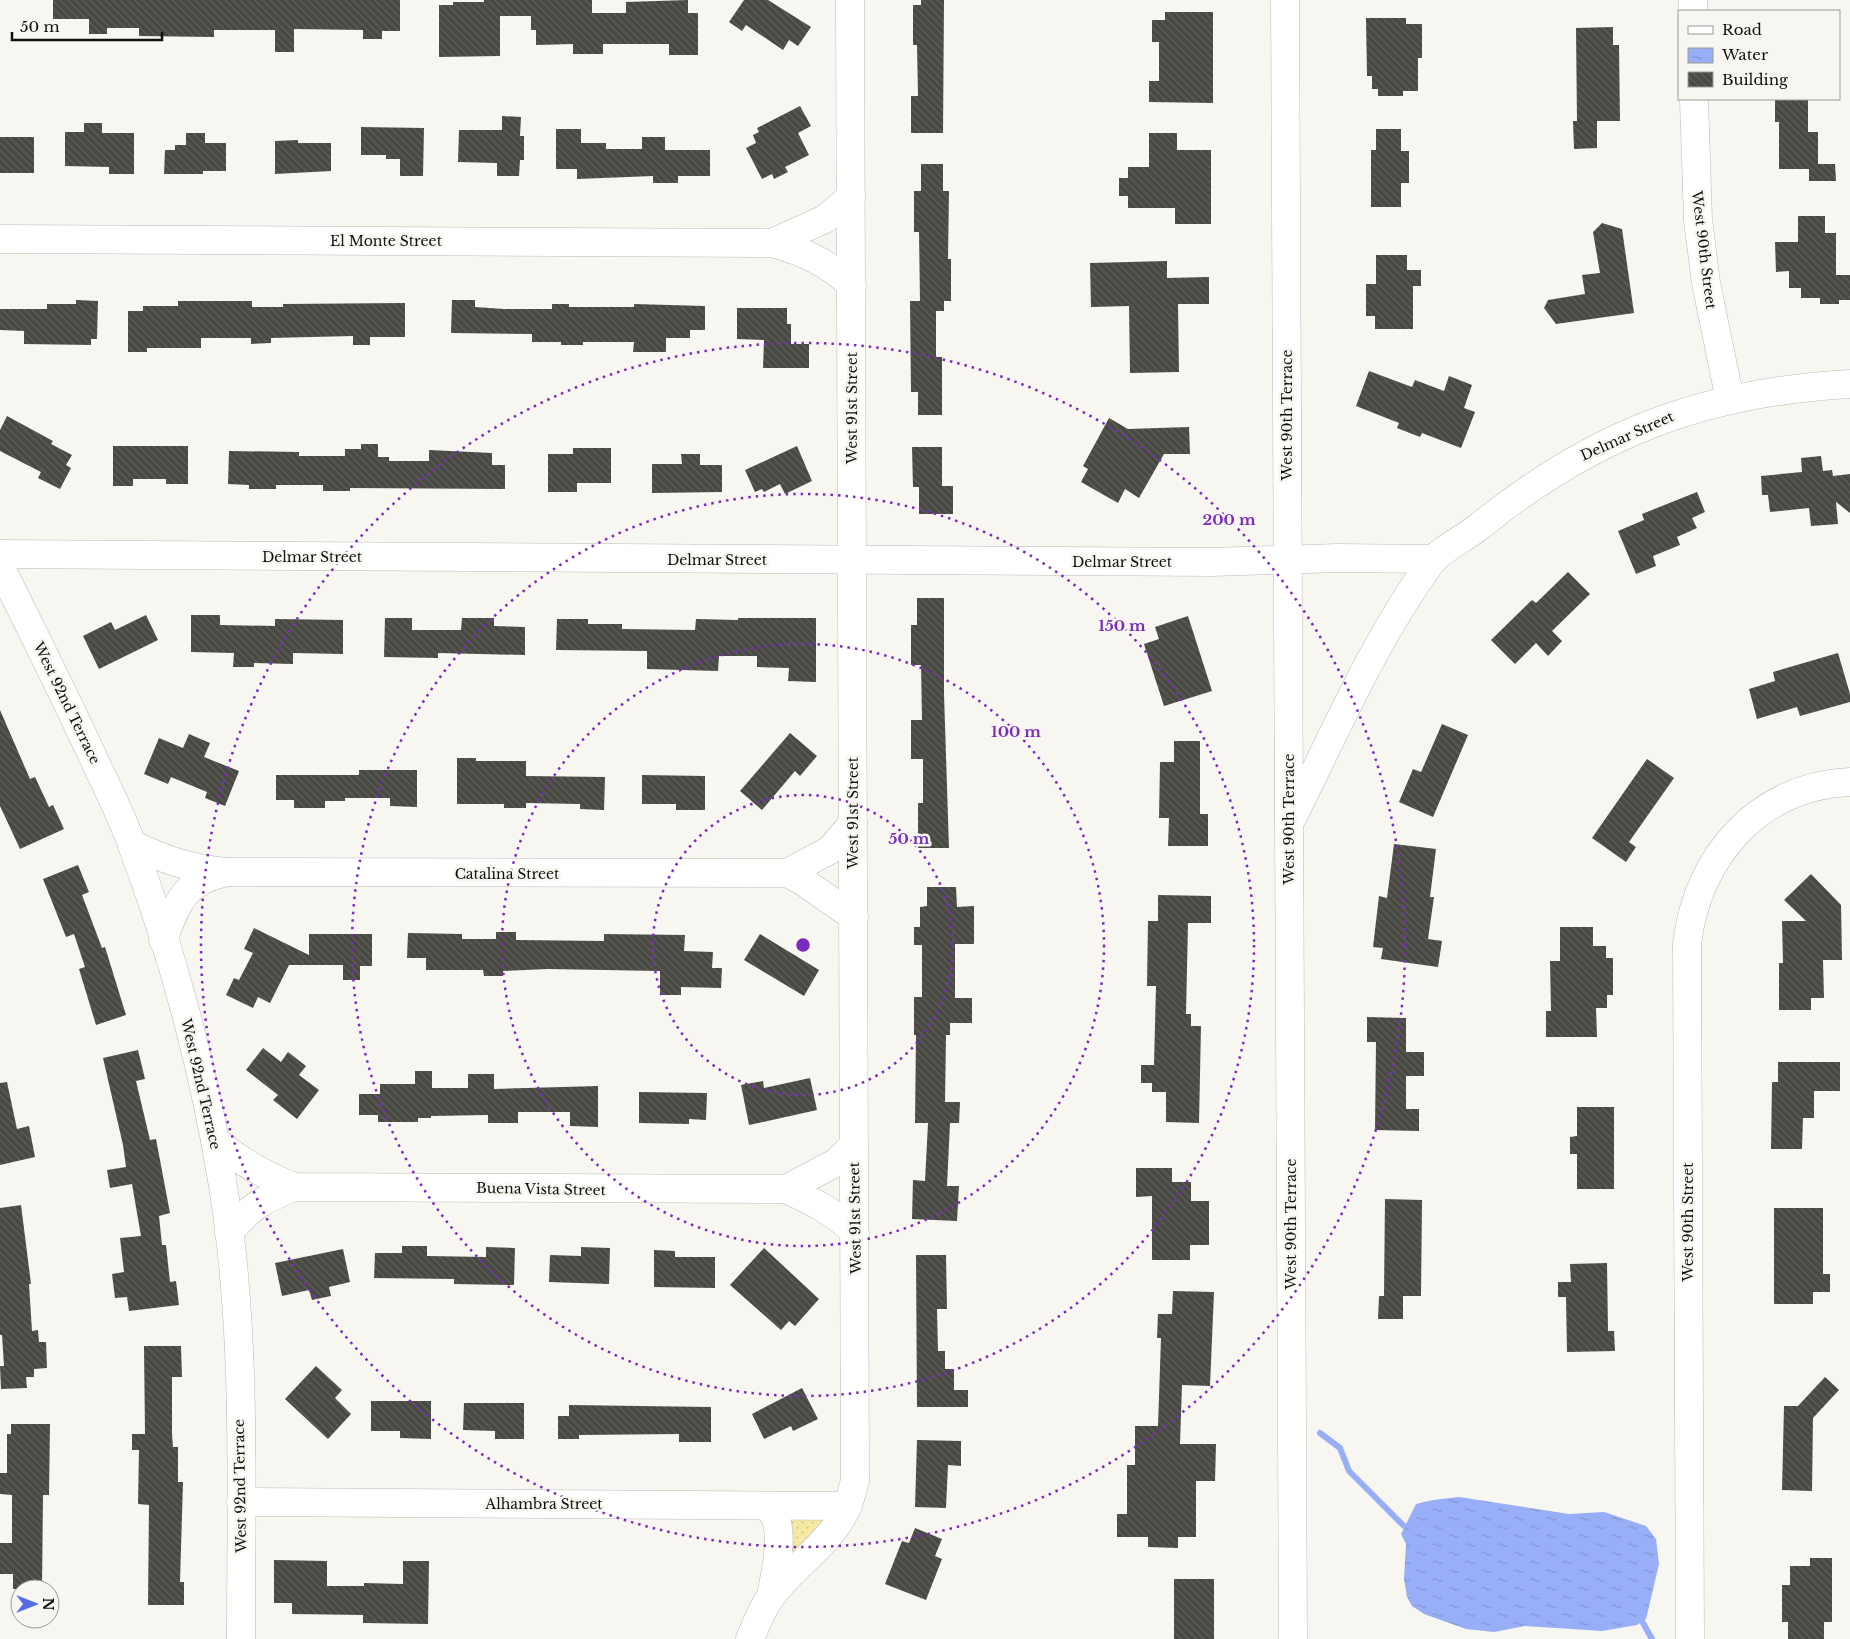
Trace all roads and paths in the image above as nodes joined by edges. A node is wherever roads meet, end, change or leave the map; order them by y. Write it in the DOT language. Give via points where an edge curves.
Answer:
graph roads {
  1 [pos="850,0"];
  2 [pos="1285,0"];
  3 [pos="1694,100"];
  4 [pos="851,197"];
  5 [pos="0,239"];
  6 [pos="772,243"];
  7 [pos="852,285"];
  8 [pos="1850,384"];
  9 [pos="1730,400"];
  10 [pos="0,554"];
  11 [pos="1434,559"];
  12 [pos="852,560"];
  13 [pos="1287,560"];
  14 [pos="0,566"];
  15 [pos="1850,782"];
  16 [pos="1290,821"];
  17 [pos="853,823"];
  18 [pos="132,844"];
  19 [pos="227,872"];
  20 [pos="787,873"];
  21 [pos="854,917"];
  22 [pos="163,940"];
  23 [pos="215,1140"];
  24 [pos="854,1145"];
  25 [pos="295,1187"];
  26 [pos="786,1189"];
  27 [pos="229,1233"];
  28 [pos="855,1233"];
  29 [pos="241,1502"];
  30 [pos="767,1506"];
  31 [pos="848,1506"];
  32 [pos="771,1596"];
  33 [pos="241,1639"];
  34 [pos="750,1639"];
  35 [pos="1293,1639"];
  36 [pos="1690,1639"];
  1 -- 4 [label="street, West 91st Street"];
  2 -- 13 [label="street, West 90th Terrace"];
  3 -- 9 [label="street, West 90th Street" via="1698,220 1706,283"];
  4 -- 6 [label="street, El Monte Street" via="825,219"];
  4 -- 7 [label="street, West 91st Street"];
  5 -- 6 [label="street, El Monte Street"];
  6 -- 7 [label="street, El Monte Street" via="809,254"];
  7 -- 12 [label="street, West 91st Street"];
  8 -- 9 [label="street, Delmar Street" via="1787,388"];
  9 -- 11 [label="street, Delmar Street" via="1682,412 1614,439 1562,467 1512,500"];
  10 -- 12 [label="street, Delmar Street"];
  11 -- 13 [label="street, Delmar Street"];
  11 -- 16 [label="street, Delmar Street" via="1371,658"];
  12 -- 13 [label="street, Delmar Street"];
  12 -- 17 [label="street, West 91st Street"];
  13 -- 16 [label="street, West 90th Terrace"];
  14 -- 18 [label="street, West 92nd Terrace" via="70,706"];
  15 -- 36 [label="street, West 90th Street" via="1808,788 1776,802 1746,823 1716,857 1700,887 1690,919 1687,944"];
  16 -- 35 [label="street, West 90th Terrace"];
  17 -- 20 [label="street, Catalina Street" via="830,850"];
  17 -- 21 [label="street, West 91st Street"];
  18 -- 19 [label="street, Catalina Street" via="179,864"];
  18 -- 22 [label="street, West 92nd Terrace"];
  19 -- 20 [label="street, Catalina Street"];
  19 -- 22 [label="street, Catalina Street" via="199,880 190,887 177,907"];
  20 -- 21 [label="street, Catalina Street"];
  21 -- 24 [label="street, West 91st Street"];
  22 -- 23 [label="street, West 92nd Terrace" via="188,1025"];
  23 -- 25 [label="street, Buena Vista Street" via="242,1162 270,1178"];
  23 -- 27 [label="street, West 92nd Terrace"];
  24 -- 26 [label="street, Buena Vista Street" via="837,1162"];
  24 -- 28 [label="street, West 91st Street"];
  25 -- 26 [label="street, Buena Vista Street"];
  25 -- 27 [label="street, Buena Vista Street" via="254,1206"];
  26 -- 28 [label="street, Buena Vista Street" via="818,1204 843,1220"];
  27 -- 29 [label="street, West 92nd Terrace" via="239,1362"];
  28 -- 31 [label="street, West 91st Street" via="855,1481"];
  29 -- 30 [label="street, Alhambra Street"];
  29 -- 33 [label="street, West 92nd Terrace"];
  30 -- 31 [label="street, Alhambra Street"];
  30 -- 32 [label="street, West 91st Street" via="776,1518 778,1530"];
  31 -- 32 [label="street, West 91st Street" via="827,1538"];
  32 -- 34 [label="street, West 91st Street"];
}
